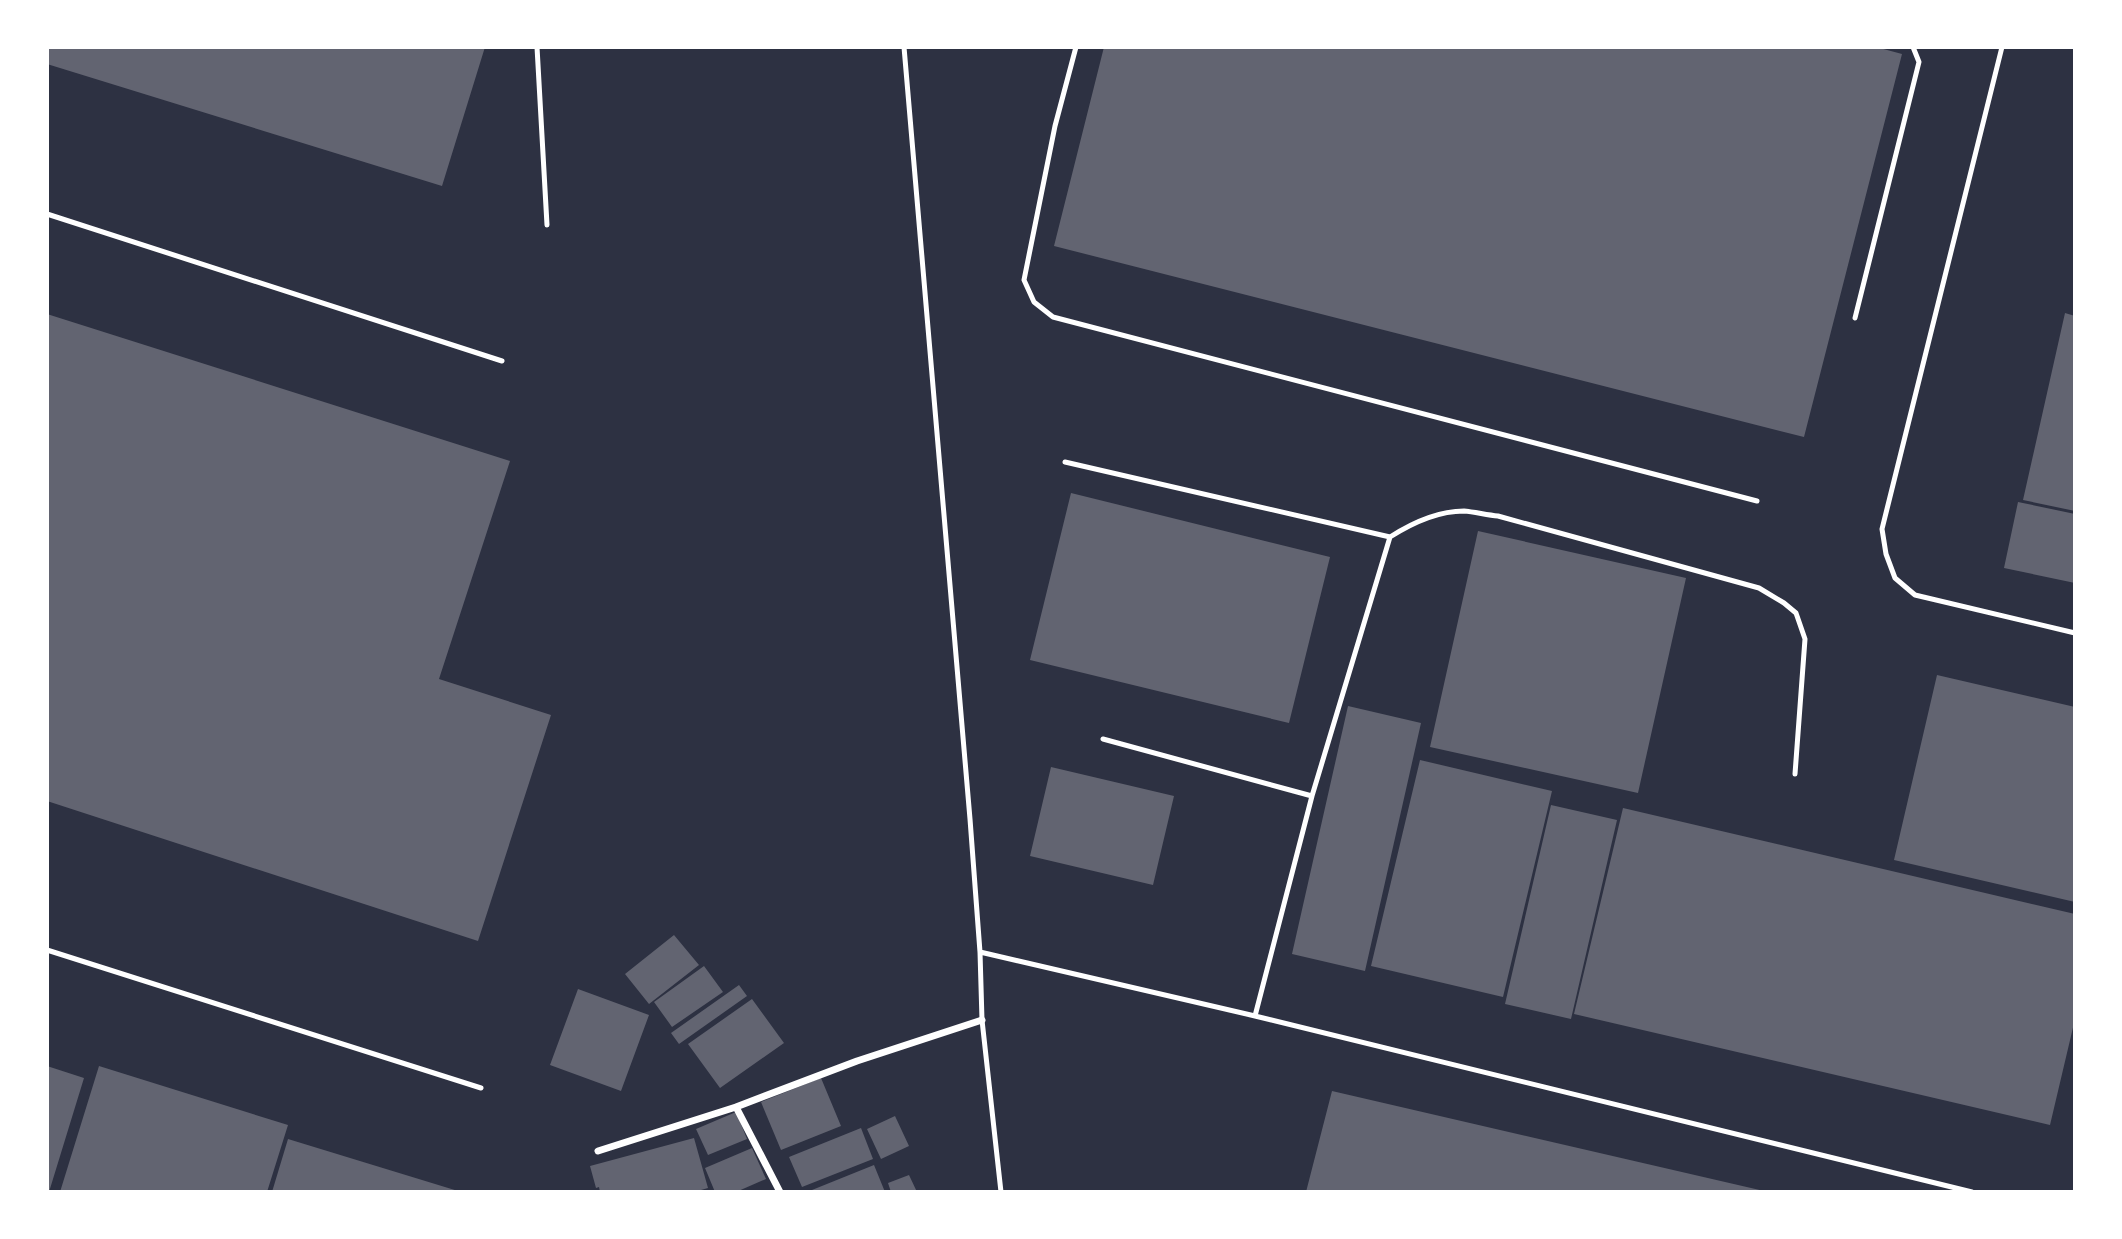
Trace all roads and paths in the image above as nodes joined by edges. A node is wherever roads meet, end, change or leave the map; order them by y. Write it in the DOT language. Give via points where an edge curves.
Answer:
graph roads {
  1 [pos="537,47"];
  2 [pos="904,47"];
  3 [pos="1076,47"];
  4 [pos="1913,47"];
  5 [pos="2002,47"];
  6 [pos="47,214"];
  7 [pos="547,225"];
  8 [pos="1855,318"];
  9 [pos="502,361"];
  10 [pos="1065,462"];
  11 [pos="1757,501"];
  12 [pos="1390,537"];
  13 [pos="2075,633"];
  14 [pos="1102,739"];
  15 [pos="1795,774"];
  16 [pos="1312,796"];
  17 [pos="47,950"];
  18 [pos="980,952"];
  19 [pos="1255,1016"];
  20 [pos="982,1020"];
  21 [pos="481,1088"];
  22 [pos="736,1107"];
  23 [pos="598,1151"];
  24 [pos="780,1192"];
  25 [pos="1000,1192"];
  26 [pos="1972,1192"];
  1 -- 7 [label="lane"];
  2 -- 18 [label="lane"];
  3 -- 11 [label="lane" via="1024,280 1034,302 1053,317"];
  4 -- 8 [label="lane" via="1919,61"];
  5 -- 13 [label="lane" via="1882,529 1895,578 1915,595"];
  6 -- 9 [label="lane"];
  10 -- 12 [label="lane"];
  12 -- 15 [label="lane" via="1410,524 1463,511 1498,516 1759,588 1796,613 1805,639"];
  12 -- 16 [label="lane"];
  14 -- 16 [label="lane"];
  16 -- 19 [label="lane"];
  17 -- 21 [label="lane"];
  18 -- 19 [label="lane"];
  18 -- 20 [label="lane"];
  19 -- 26 [label="lane"];
  20 -- 22 [label="street"];
  20 -- 25 [label="lane"];
  22 -- 23 [label="street"];
  22 -- 24 [label="street"];
}
